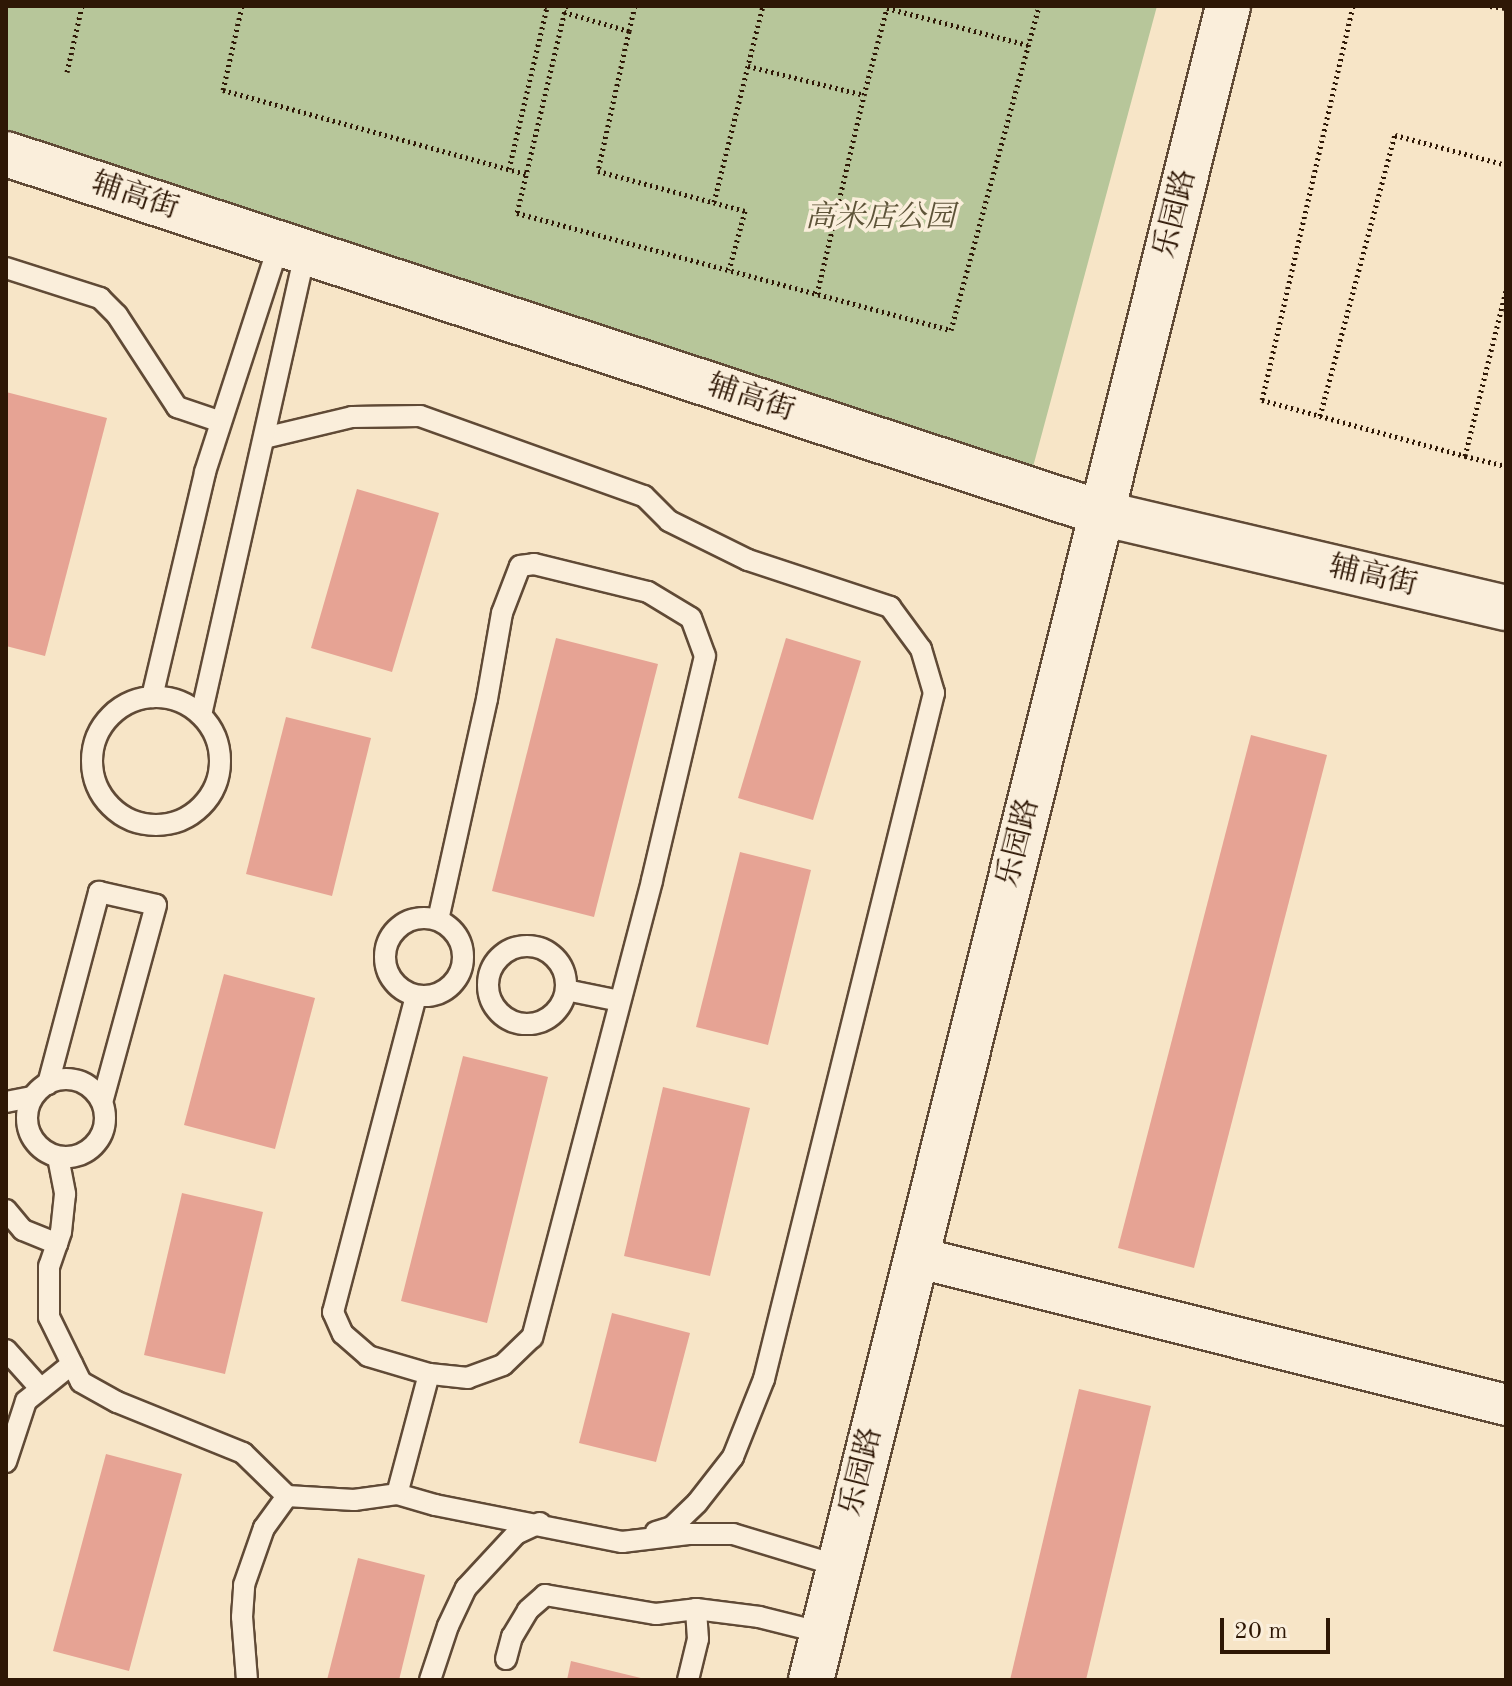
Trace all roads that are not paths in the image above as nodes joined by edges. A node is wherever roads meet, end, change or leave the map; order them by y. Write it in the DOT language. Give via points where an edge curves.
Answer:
graph roads {
  1 [pos="1228,6"];
  2 [pos="6,154"];
  3 [pos="292,248"];
  4 [pos="6,268"];
  5 [pos="221,422"];
  6 [pos="264,438"];
  7 [pos="1101,513"];
  8 [pos="1506,608"];
  9 [pos="152,697"];
  10 [pos="201,715"];
  11 [pos="438,920"];
  12 [pos="461,969"];
  13 [pos="489,976"];
  14 [pos="566,990"];
  15 [pos="416,996"];
  16 [pos="620,1001"];
  17 [pos="40,1091"];
  18 [pos="6,1102"];
  19 [pos="102,1102"];
  20 [pos="58,1157"];
  21 [pos="6,1210"];
  22 [pos="57,1244"];
  23 [pos="916,1257"];
  24 [pos="6,1350"];
  25 [pos="72,1364"];
  26 [pos="429,1374"];
  27 [pos="40,1388"];
  28 [pos="1506,1405"];
  29 [pos="6,1462"];
  30 [pos="397,1494"];
  31 [pos="287,1496"];
  32 [pos="540,1523"];
  33 [pos="622,1542"];
  34 [pos="839,1566"];
  35 [pos="696,1609"];
  36 [pos="823,1633"];
  37 [pos="506,1659"];
  38 [pos="247,1680"];
  39 [pos="430,1680"];
  40 [pos="688,1680"];
  41 [pos="811,1680"];
  1 -- 7 [label="street, 乐园路"];
  2 -- 3 [label="street, 辅高街"];
  3 -- 5 [label="lane"];
  3 -- 6 [label="lane"];
  3 -- 7 [label="street, 辅高街"];
  4 -- 5 [label="lane" via="100,298 117,315 177,407"];
  5 -- 9 [label="lane"];
  6 -- 10 [label="lane"];
  6 -- 33 [label="lane" via="352,417 420,416 644,496 669,521 748,560 890,607 921,649 934,693 764,1379 733,1457 697,1503 672,1527"];
  7 -- 8 [label="street, 辅高街"];
  7 -- 23 [label="street, 乐园路"];
  9 -- 10 [label="lane" via="185,703"];
  9 -- 10 [label="lane" via="126,704 109,718 96,736 92,758 105,801 142,824 165,825 186,818 214,790 220,750"];
  11 -- 12 [label="lane" via="458,936"];
  11 -- 15 [label="lane" via="411,919 399,926 386,948 388,973"];
  11 -- 16 [label="lane" via="502,613 520,566 534,564 648,592 691,618 705,656"];
  12 -- 13 [label="lane"];
  12 -- 15 [label="lane" via="441,992"];
  13 -- 14 [label="lane" via="503,955 515,948 541,948 561,965"];
  13 -- 14 [label="lane" via="491,1002 519,1024 555,1014"];
  14 -- 16 [label="lane"];
  15 -- 26 [label="lane" via="333,1312 343,1334 368,1356"];
  16 -- 26 [label="lane" via="532,1337 503,1365 468,1378"];
  17 -- 18 [label="lane"];
  17 -- 19 [label="lane" via="66,1079 80,1081"];
  17 -- 19 [label="lane" via="99,892 156,905"];
  17 -- 20 [label="lane" via="28,1109 30,1134 36,1145"];
  19 -- 20 [label="lane" via="105,1123 93,1147 71,1158"];
  20 -- 22 [label="lane" via="65,1194"];
  21 -- 22 [label="lane" via="23,1230"];
  22 -- 25 [label="lane" via="49,1266 49,1317"];
  23 -- 28 [label="street"];
  23 -- 34 [label="street, 乐园路"];
  24 -- 27 [label="lane"];
  25 -- 27 [label="lane"];
  25 -- 31 [label="lane" via="81,1382 117,1402 243,1453"];
  26 -- 30 [label="lane"];
  27 -- 29 [label="lane" via="26,1401"];
  30 -- 31 [label="lane" via="354,1500"];
  30 -- 32 [label="lane"];
  31 -- 38 [label="lane" via="264,1528 244,1585"];
  32 -- 33 [label="lane"];
  32 -- 39 [label="lane" via="516,1534 466,1588"];
  33 -- 34 [label="lane" via="733,1534"];
  34 -- 36 [label="street, 乐园路"];
  35 -- 36 [label="lane"];
  35 -- 37 [label="lane" via="656,1614 545,1595 528,1610"];
  35 -- 40 [label="lane" via="698,1639"];
  36 -- 41 [label="street, 乐园路"];
}
